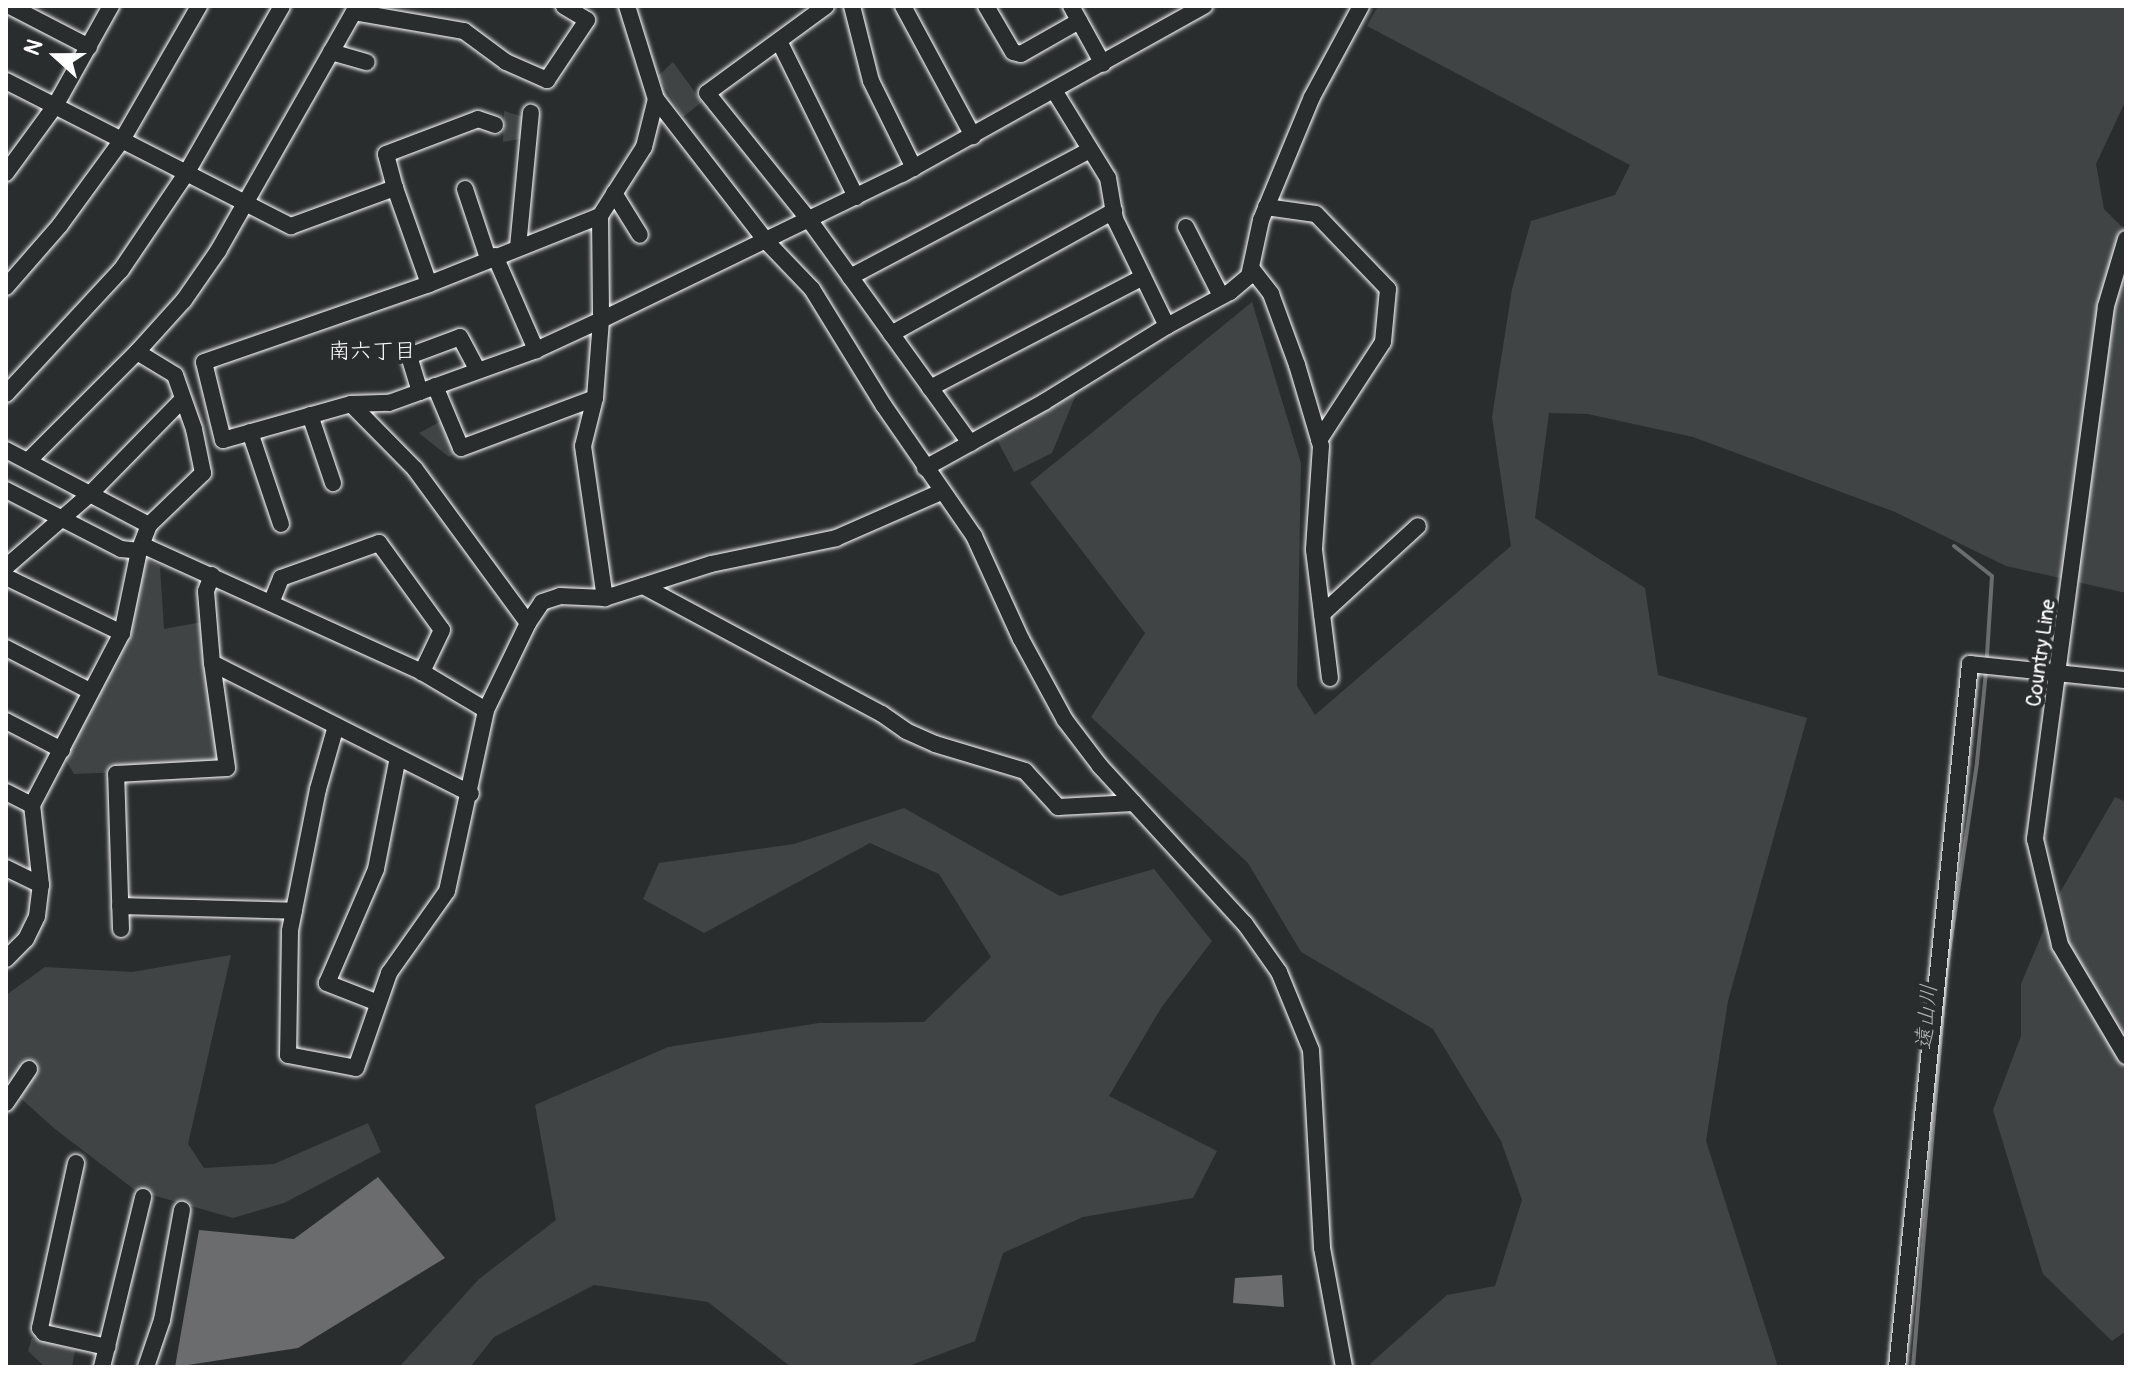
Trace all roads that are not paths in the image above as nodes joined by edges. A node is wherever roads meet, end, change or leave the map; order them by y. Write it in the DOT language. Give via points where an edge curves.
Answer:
graph roads {
  1 [pos="10,6"];
  2 [pos="111,6"];
  3 [pos="199,6"];
  4 [pos="282,6"];
  5 [pos="564,6"];
  6 [pos="627,6"];
  7 [pos="826,6"];
  8 [pos="852,6"];
  9 [pos="903,6"];
  10 [pos="986,6"];
  11 [pos="1071,6"];
  12 [pos="1204,6"];
  13 [pos="1361,6"];
  14 [pos="355,9"];
  15 [pos="1079,21"];
  16 [pos="779,41"];
  17 [pos="89,47"];
  18 [pos="331,52"];
  19 [pos="367,62"];
  20 [pos="1103,64"];
  21 [pos="6,81"];
  22 [pos="1055,92"];
  23 [pos="656,99"];
  24 [pos="55,106"];
  25 [pos="531,113"];
  26 [pos="495,125"];
  27 [pos="973,136"];
  28 [pos="122,140"];
  29 [pos="1088,151"];
  30 [pos="914,168"];
  31 [pos="187,172"];
  32 [pos="6,173"];
  33 [pos="395,188"];
  34 [pos="465,189"];
  35 [pos="614,193"];
  36 [pos="856,197"];
  37 [pos="246,205"];
  38 [pos="1266,207"];
  39 [pos="1114,211"];
  40 [pos="600,216"];
  41 [pos="810,221"];
  42 [pos="1186,227"];
  43 [pos="640,235"];
  44 [pos="2126,239"];
  45 [pos="767,242"];
  46 [pos="518,247"];
  47 [pos="491,257"];
  48 [pos="1251,268"];
  49 [pos="850,277"];
  50 [pos="1143,277"];
  51 [pos="429,284"];
  52 [pos="6,287"];
  53 [pos="1221,296"];
  54 [pos="601,320"];
  55 [pos="1167,326"];
  56 [pos="891,334"];
  57 [pos="536,350"];
  58 [pos="137,352"];
  59 [pos="478,371"];
  60 [pos="930,388"];
  61 [pos="427,389"];
  62 [pos="6,394"];
  63 [pos="595,398"];
  64 [pos="182,400"];
  65 [pos="351,404"];
  66 [pos="310,415"];
  67 [pos="250,432"];
  68 [pos="1319,440"];
  69 [pos="970,443"];
  70 [pos="6,450"];
  71 [pos="28,461"];
  72 [pos="925,468"];
  73 [pos="333,483"];
  74 [pos="6,490"];
  75 [pos="941,492"];
  76 [pos="90,494"];
  77 [pos="62,519"];
  78 [pos="281,524"];
  79 [pos="149,525"];
  80 [pos="1418,526"];
  81 [pos="140,548"];
  82 [pos="6,567"];
  83 [pos="212,575"];
  84 [pos="6,577"];
  85 [pos="643,586"];
  86 [pos="605,598"];
  87 [pos="271,603"];
  88 [pos="1322,614"];
  89 [pos="528,623"];
  90 [pos="122,633"];
  91 [pos="6,648"];
  92 [pos="212,663"];
  93 [pos="422,672"];
  94 [pos="2059,672"];
  95 [pos="1330,678"];
  96 [pos="2126,680"];
  97 [pos="90,691"];
  98 [pos="486,710"];
  99 [pos="6,721"];
  100 [pos="336,726"];
  101 [pos="62,750"];
  102 [pos="398,757"];
  103 [pos="6,792"];
  104 [pos="471,794"];
  105 [pos="1134,803"];
  106 [pos="32,805"];
  107 [pos="6,868"];
  108 [pos="41,885"];
  109 [pos="120,906"];
  110 [pos="294,911"];
  111 [pos="121,929"];
  112 [pos="9,952"];
  113 [pos="378,1003"];
  114 [pos="2126,1056"];
  115 [pos="29,1069"];
  116 [pos="6,1103"];
  117 [pos="76,1163"];
  118 [pos="143,1197"];
  119 [pos="182,1210"];
  120 [pos="107,1347"];
  121 [pos="102,1367"];
  122 [pos="146,1367"];
  123 [pos="1344,1367"];
  124 [pos="1897,1367"];
  1 -- 17 [label="street"];
  2 -- 17 [label="street"];
  3 -- 28 [label="street"];
  4 -- 31 [label="street"];
  5 -- 14 [label="street" via="587,20 547,80 506,62 464,31"];
  6 -- 23 [label="street"];
  7 -- 16 [label="street"];
  8 -- 30 [label="street" via="871,81"];
  9 -- 27 [label="street"];
  10 -- 15 [label="street" via="1013,52 1021,54"];
  11 -- 15 [label="street"];
  12 -- 20 [label="street"];
  13 -- 38 [label="street" via="1312,97"];
  14 -- 18 [label="street"];
  15 -- 20 [label="street"];
  16 -- 36 [label="street"];
  16 -- 41 [label="street" via="707,93"];
  17 -- 24 [label="street"];
  18 -- 19 [label="street"];
  18 -- 37 [label="street"];
  20 -- 22 [label="street"];
  21 -- 24 [label="street"];
  22 -- 27 [label="street"];
  22 -- 29 [label="street"];
  23 -- 35 [label="street" via="644,147"];
  23 -- 45 [label="street"];
  24 -- 28 [label="street"];
  24 -- 32 [label="street"];
  25 -- 46 [label="street"];
  26 -- 33 [label="street" via="478,119 386,154"];
  27 -- 30 [label="street"];
  28 -- 31 [label="street"];
  28 -- 52 [label="street"];
  29 -- 39 [label="street" via="1108,178"];
  29 -- 49 [label="street"];
  30 -- 36 [label="street"];
  31 -- 37 [label="street"];
  31 -- 62 [label="street" via="121,270"];
  33 -- 37 [label="street" via="291,226"];
  33 -- 51 [label="street"];
  34 -- 47 [label="street"];
  35 -- 40 [label="street"];
  35 -- 43 [label="street"];
  36 -- 41 [label="street"];
  37 -- 58 [label="street" via="184,300"];
  38 -- 48 [label="street"];
  38 -- 68 [label="street" via="1316,214 1388,289 1383,342"];
  39 -- 50 [label="street"];
  39 -- 56 [label="street"];
  40 -- 46 [label="street"];
  40 -- 54 [label="street"];
  41 -- 45 [label="street"];
  41 -- 49 [label="street"];
  42 -- 53 [label="street"];
  44 -- 94 [label="street, Country Line" via="2106,306"];
  45 -- 54 [label="street"];
  45 -- 72 [label="street" via="812,289"];
  46 -- 47 [label="street"];
  47 -- 51 [label="street"];
  47 -- 57 [label="street"];
  48 -- 53 [label="street" via="1249,276"];
  48 -- 68 [label="street" via="1271,294"];
  49 -- 56 [label="street"];
  50 -- 55 [label="street"];
  50 -- 60 [label="street"];
  51 -- 67 [label="street" via="204,362 223,440"];
  53 -- 55 [label="street"];
  54 -- 57 [label="street"];
  54 -- 63 [label="street"];
  55 -- 69 [label="street"];
  56 -- 60 [label="street"];
  57 -- 59 [label="street"];
  58 -- 64 [label="street" via="175,375"];
  58 -- 71 [label="street"];
  59 -- 61 [label="street"];
  59 -- 61 [label="street" via="460,337 409,356"];
  60 -- 69 [label="street"];
  61 -- 63 [label="street" via="461,448"];
  61 -- 65 [label="street" via="389,403"];
  63 -- 86 [label="street" via="583,446"];
  64 -- 76 [label="street"];
  64 -- 79 [label="street" via="203,473"];
  65 -- 66 [label="street"];
  65 -- 89 [label="street" via="415,469"];
  66 -- 67 [label="street"];
  66 -- 73 [label="street"];
  67 -- 78 [label="street"];
  68 -- 88 [label="street" via="1314,550"];
  69 -- 72 [label="street"];
  70 -- 71 [label="street"];
  71 -- 76 [label="street"];
  72 -- 75 [label="street"];
  74 -- 77 [label="street"];
  75 -- 85 [label="street" via="836,538 711,564"];
  75 -- 105 [label="street" via="974,536 1065,720"];
  76 -- 77 [label="street"];
  76 -- 79 [label="street"];
  77 -- 81 [label="street" via="121,549"];
  77 -- 82 [label="street"];
  79 -- 81 [label="street"];
  80 -- 88 [label="street"];
  81 -- 83 [label="street"];
  81 -- 90 [label="street"];
  83 -- 87 [label="street"];
  83 -- 92 [label="street" via="206,591"];
  84 -- 90 [label="street"];
  85 -- 86 [label="street"];
  85 -- 105 [label="street" via="906,731 1025,771 1058,807"];
  86 -- 89 [label="street" via="560,596 542,602"];
  87 -- 93 [label="street"];
  87 -- 93 [label="street" via="281,578 379,543 442,630"];
  88 -- 95 [label="street"];
  89 -- 98 [label="street"];
  90 -- 97 [label="street"];
  91 -- 97 [label="street"];
  92 -- 100 [label="street"];
  92 -- 109 [label="street" via="227,768 116,774"];
  93 -- 98 [label="street"];
  94 -- 96 [label="street"];
  94 -- 114 [label="street, Country Line" via="2035,839 2060,945"];
  94 -- 124 [label="street" via="1970,664"];
  97 -- 101 [label="street"];
  98 -- 104 [label="street"];
  99 -- 101 [label="street"];
  100 -- 102 [label="street"];
  100 -- 110 [label="street"];
  101 -- 106 [label="street"];
  102 -- 104 [label="street"];
  102 -- 113 [label="street" via="376,869 327,983"];
  103 -- 106 [label="street"];
  104 -- 113 [label="street" via="447,891 389,973"];
  105 -- 123 [label="street" via="1245,924 1279,972 1300,1017 1311,1050 1315,1089 1322,1248"];
  106 -- 108 [label="street"];
  107 -- 108 [label="street"];
  108 -- 112 [label="street" via="37,916 26,939"];
  109 -- 110 [label="street"];
  109 -- 111 [label="street"];
  110 -- 113 [label="street" via="288,1055 356,1068"];
  115 -- 116 [label="street"];
  117 -- 120 [label="street" via="40,1328"];
  118 -- 120 [label="street"];
  119 -- 122 [label="street" via="162,1320"];
  120 -- 121 [label="street"];
}
